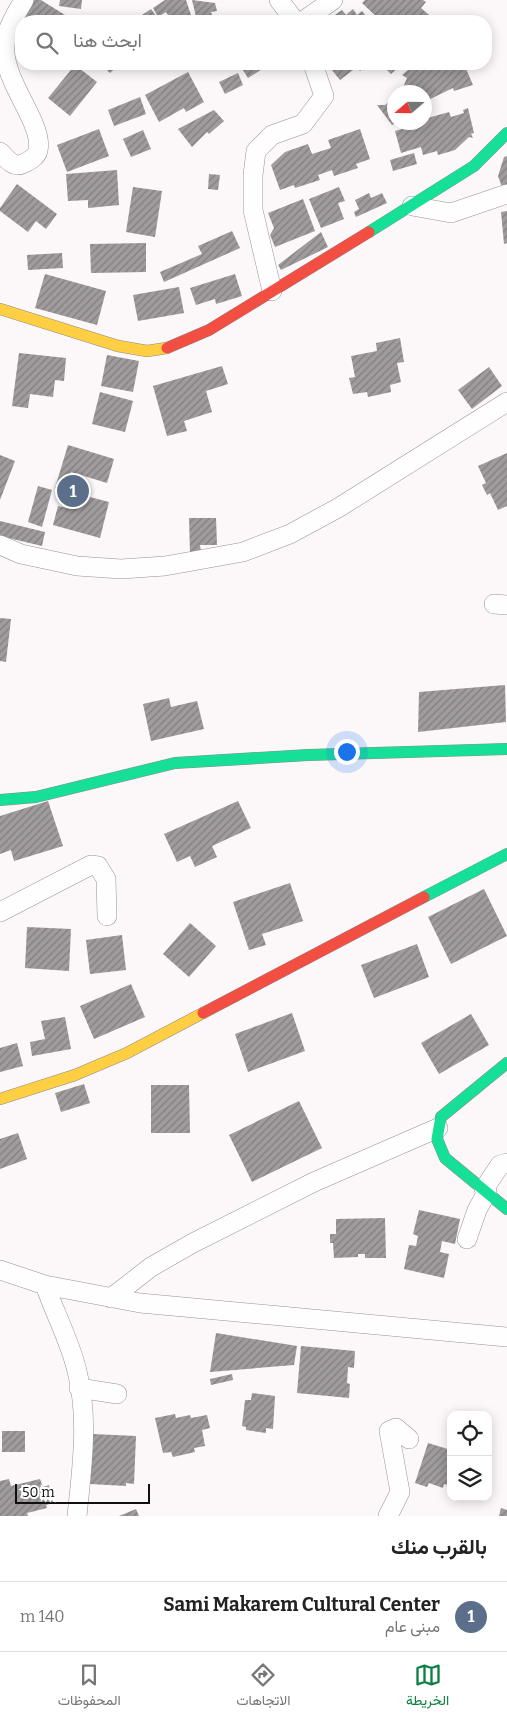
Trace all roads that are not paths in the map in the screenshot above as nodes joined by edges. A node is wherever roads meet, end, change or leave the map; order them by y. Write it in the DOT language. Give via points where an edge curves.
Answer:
graph roads {
  1 [pos="24,0"];
  2 [pos="280,0"];
  3 [pos="333,0"];
  4 [pos="291,15"];
  5 [pos="312,15"];
  6 [pos="315,70"];
  7 [pos="507,133"];
  8 [pos="0,152"];
  9 [pos="507,194"];
  10 [pos="412,206"];
  11 [pos="272,291"];
  12 [pos="0,309"];
  13 [pos="507,402"];
  14 [pos="0,545"];
  15 [pos="507,749"];
  16 [pos="0,800"];
  17 [pos="507,854"];
  18 [pos="0,912"];
  19 [pos="107,916"];
  20 [pos="507,1063"];
  21 [pos="0,1099"];
  22 [pos="438,1128"];
  23 [pos="507,1163"];
  24 [pos="486,1190"];
  25 [pos="507,1209"];
  26 [pos="467,1239"];
  27 [pos="0,1270"];
  28 [pos="45,1285"];
  29 [pos="111,1298"];
  30 [pos="507,1337"];
  31 [pos="80,1388"];
  32 [pos="118,1394"];
  33 [pos="408,1439"];
  34 [pos="77,1516"];
  35 [pos="388,1516"];
  1 -- 8 [label="street" via="10,23 5,50 13,85 33,124 39,148 38,153 19,166"];
  2 -- 4 [label="street"];
  3 -- 5 [label="street"];
  6 -- 11 [label="street" via="324,96 322,101 303,124 272,136 256,151 254,210"];
  7 -- 10 [label="street" via="474,166"];
  9 -- 10 [label="street" via="451,213"];
  10 -- 11 [label="street"];
  11 -- 12 [label="street" via="192,340 147,351 118,346"];
  13 -- 14 [label="street" via="338,508 266,545 242,552 165,566 121,569 78,566 21,554"];
  15 -- 16 [label="street" via="175,763 36,798"];
  17 -- 21 [label="street" via="127,1053 75,1075"];
  18 -- 19 [label="street" via="91,865 98,866 106,879"];
  20 -- 22 [label="street" via="445,1113"];
  22 -- 24 [label="street" via="437,1148"];
  22 -- 29 [label="street" via="314,1182 193,1243 151,1267"];
  23 -- 24 [label="street" via="500,1165"];
  24 -- 25 [label="street"];
  24 -- 26 [label="street"];
  27 -- 28 [label="street"];
  28 -- 29 [label="street"];
  28 -- 31 [label="street" via="68,1342"];
  29 -- 30 [label="street"];
  31 -- 32 [label="street"];
  31 -- 34 [label="street" via="85,1440"];
  33 -- 35 [label="street" via="396,1428 389,1431 400,1492"];
}
